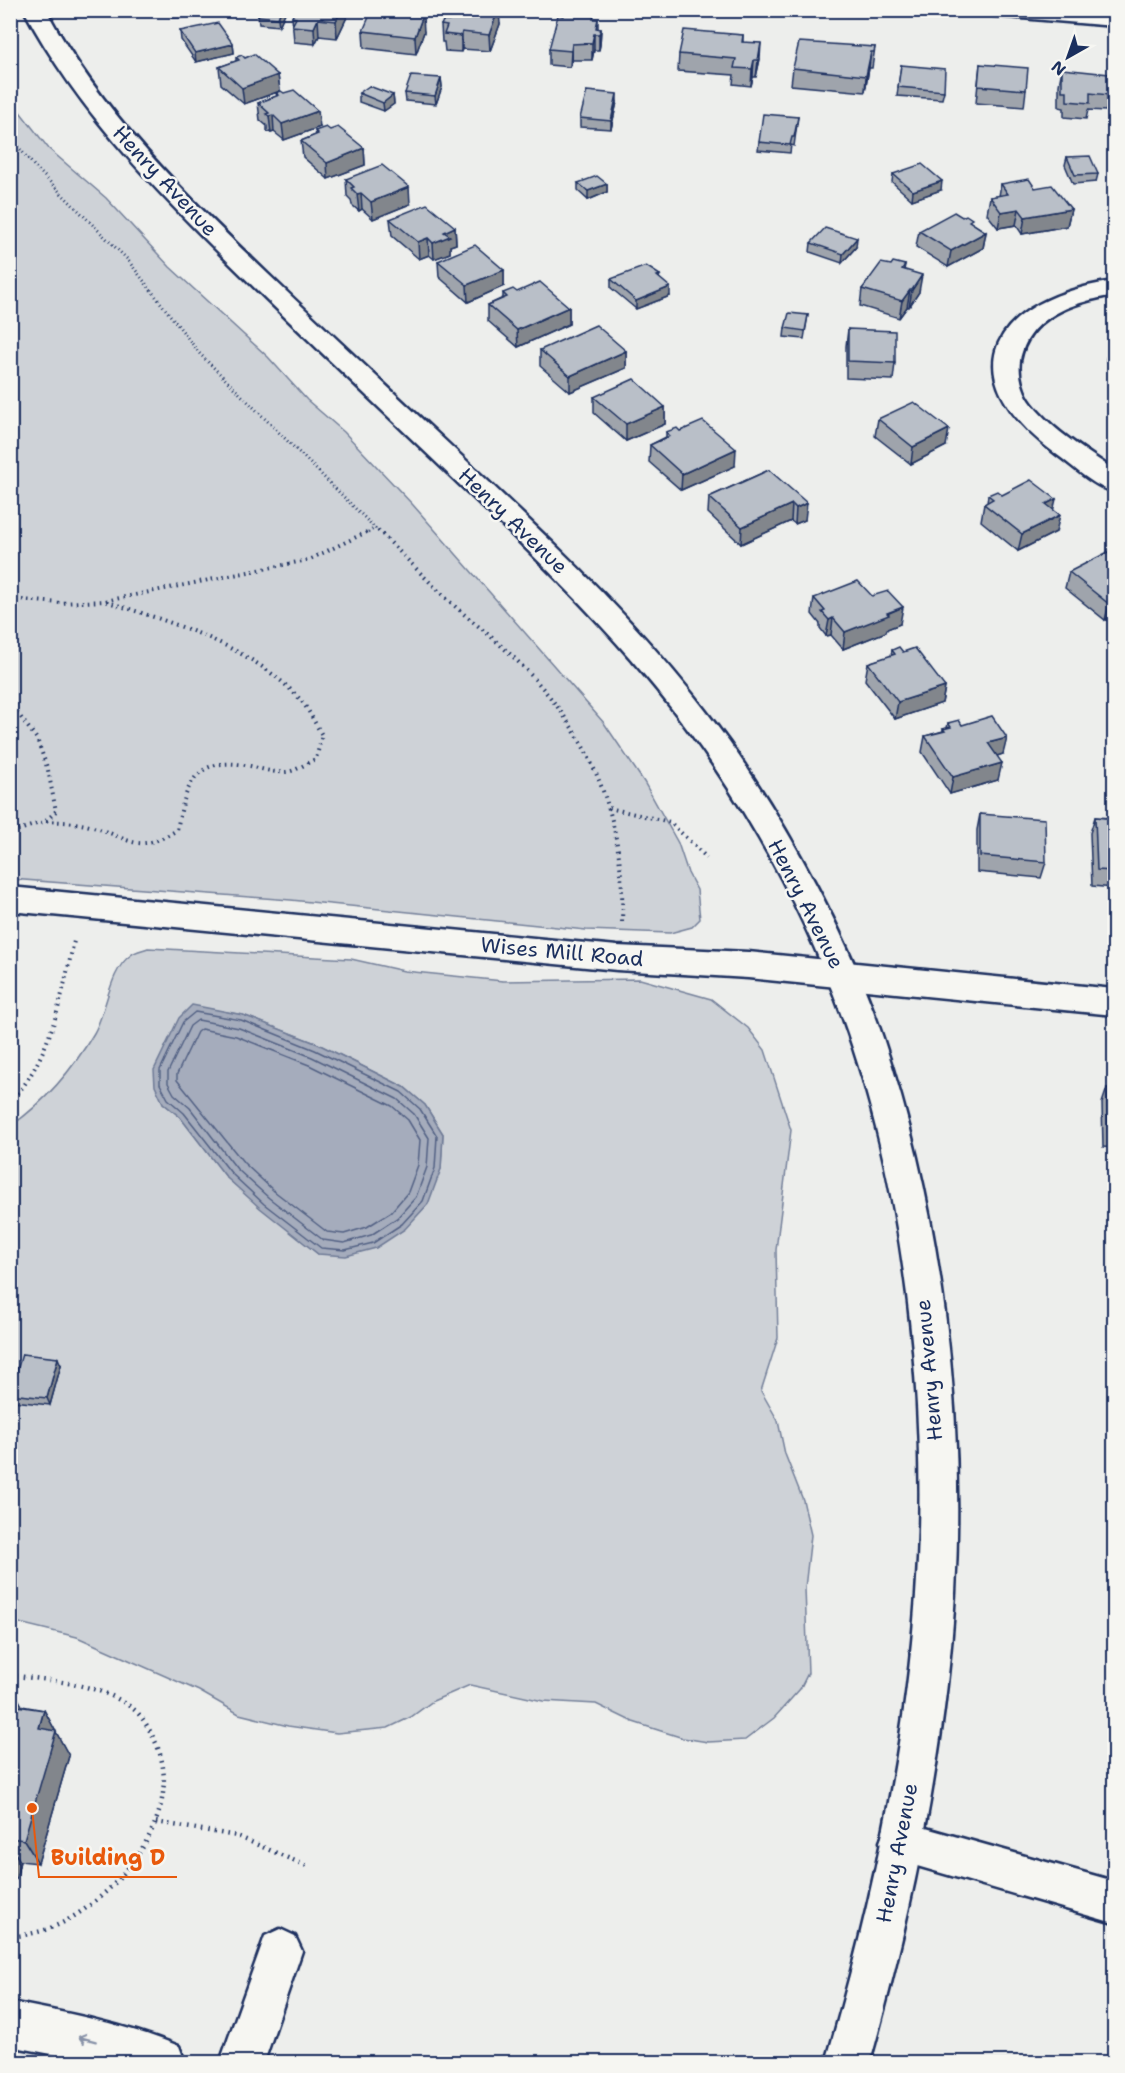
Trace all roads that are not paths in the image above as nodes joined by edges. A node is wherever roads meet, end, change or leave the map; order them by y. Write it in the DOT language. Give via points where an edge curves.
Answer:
graph roads {
  1 [pos="35,10"];
  2 [pos="996,10"];
  3 [pos="1114,20"];
  4 [pos="1114,288"];
  5 [pos="1114,483"];
  6 [pos="10,899"];
  7 [pos="843,975"];
  8 [pos="1114,1002"];
  9 [pos="901,1842"];
  10 [pos="1114,1902"];
  11 [pos="280,1951"];
  12 [pos="10,2024"];
  13 [pos="163,2062"];
  14 [pos="242,2062"];
  15 [pos="848,2062"];
  1 -- 7 [label="main road, Henry Avenue" via="79,82 154,172 283,302 567,572 651,662 710,738 752,801 813,911"];
  2 -- 3 [label="main road"];
  4 -- 5 [label="main road" via="1048,307 1013,340 1007,364 1011,391 1022,408"];
  6 -- 7 [label="main road, Wises Mill Road" via="620,958"];
  7 -- 8 [label="main road, Wises Mill Road"];
  7 -- 9 [label="main road, Henry Avenue" via="868,1043 894,1140 920,1281 933,1397 937,1563 920,1733"];
  9 -- 10 [label="main road"];
  9 -- 15 [label="main road, Henry Avenue"];
  11 -- 14 [label="main road"];
  13 -- 12 [label="main road, one-way" via="85,2038"];
}
